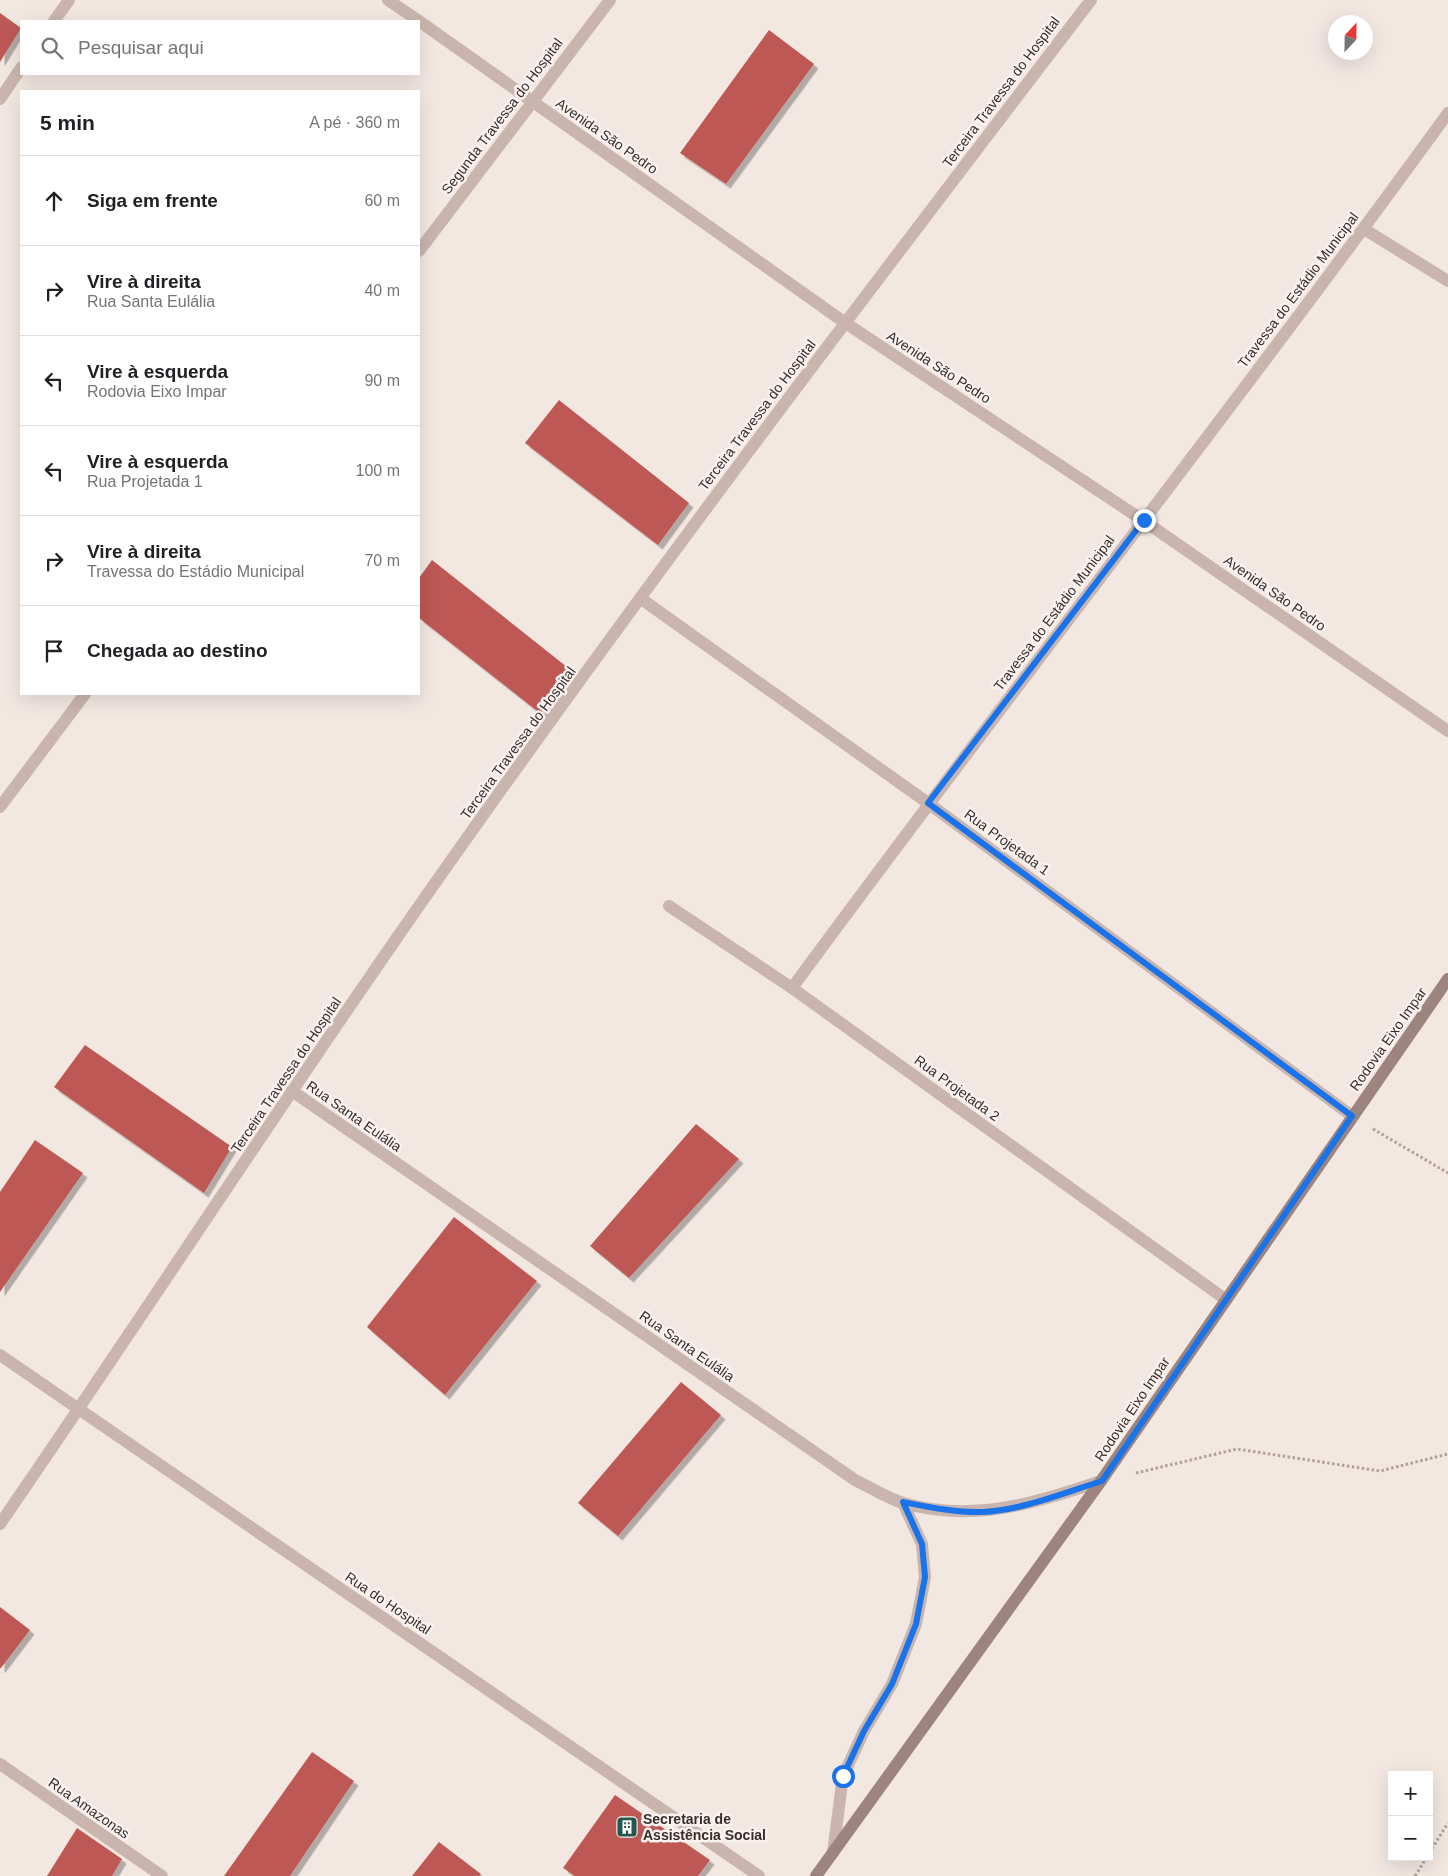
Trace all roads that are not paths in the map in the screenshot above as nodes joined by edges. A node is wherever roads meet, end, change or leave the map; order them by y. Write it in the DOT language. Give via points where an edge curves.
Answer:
graph roads {
  1 [pos="69,0"];
  2 [pos="388,0"];
  3 [pos="610,0"];
  4 [pos="1090,0"];
  5 [pos="55,20"];
  6 [pos="418,20"];
  7 [pos="420,22"];
  8 [pos="20,69"];
  9 [pos="0,99"];
  10 [pos="532,100"];
  11 [pos="1448,113"];
  12 [pos="1364,229"];
  13 [pos="420,250"];
  14 [pos="1448,281"];
  15 [pos="844,322"];
  16 [pos="1144,520"];
  17 [pos="640,598"];
  18 [pos="84,695"];
  19 [pos="1448,730"];
  20 [pos="928,803"];
  21 [pos="0,807"];
  22 [pos="669,906"];
  23 [pos="1448,979"];
  24 [pos="792,988"];
  25 [pos="292,1091"];
  26 [pos="1352,1116"];
  27 [pos="1225,1299"];
  28 [pos="0,1355"];
  29 [pos="79,1410"];
  30 [pos="1102,1481"];
  31 [pos="903,1502"];
  32 [pos="0,1524"];
  33 [pos="0,1764"];
  34 [pos="833,1853"];
  35 [pos="162,1876"];
  36 [pos="759,1876"];
  37 [pos="816,1876"];
  1 -- 5 [label="street"];
  2 -- 6 [label="street, Avenida São Pedro"];
  3 -- 10 [label="street, Segunda Travessa do Hospital"];
  4 -- 15 [label="street, Terceira Travessa do Hospital"];
  7 -- 10 [label="street, Avenida São Pedro"];
  8 -- 9 [label="street"];
  10 -- 13 [label="street, Segunda Travessa do Hospital"];
  10 -- 15 [label="street, Avenida São Pedro"];
  11 -- 12 [label="street, Travessa do Estádio Municipal"];
  12 -- 14 [label="street"];
  12 -- 16 [label="street, Travessa do Estádio Municipal"];
  15 -- 16 [label="street, Avenida São Pedro"];
  15 -- 17 [label="street, Terceira Travessa do Hospital"];
  16 -- 19 [label="street, Avenida São Pedro"];
  16 -- 20 [label="street, Travessa do Estádio Municipal"];
  17 -- 20 [label="street, Rua Projetada 1"];
  17 -- 25 [label="street, Terceira Travessa do Hospital" via="414,913"];
  18 -- 21 [label="street"];
  20 -- 24 [label="street, Travessa do Estádio Municipal"];
  20 -- 26 [label="street, Rua Projetada 1"];
  22 -- 24 [label="street, Rua Projetada 2"];
  23 -- 26 [label="street, Rodovia Eixo Impar"];
  24 -- 27 [label="street, Rua Projetada 2"];
  25 -- 29 [label="street, Terceira Travessa do Hospital"];
  25 -- 31 [label="street, Rua Santa Eulália" via="855,1480"];
  26 -- 27 [label="street, Rodovia Eixo Impar"];
  27 -- 30 [label="street, Rodovia Eixo Impar"];
  28 -- 29 [label="street, Rua do Hospital"];
  29 -- 32 [label="street, Terceira Travessa do Hospital"];
  29 -- 36 [label="street, Rua do Hospital"];
  30 -- 31 [label="street, Rua Santa Eulália" via="1032,1503 983,1512 942,1510"];
  30 -- 34 [label="street, Rodovia Eixo Impar"];
  31 -- 34 [label="street" via="922,1544 925,1577 918,1615 892,1684 864,1731 843,1776"];
  33 -- 35 [label="street, Rua Amazonas"];
  34 -- 37 [label="street, Rodovia Eixo Impar"];
}
